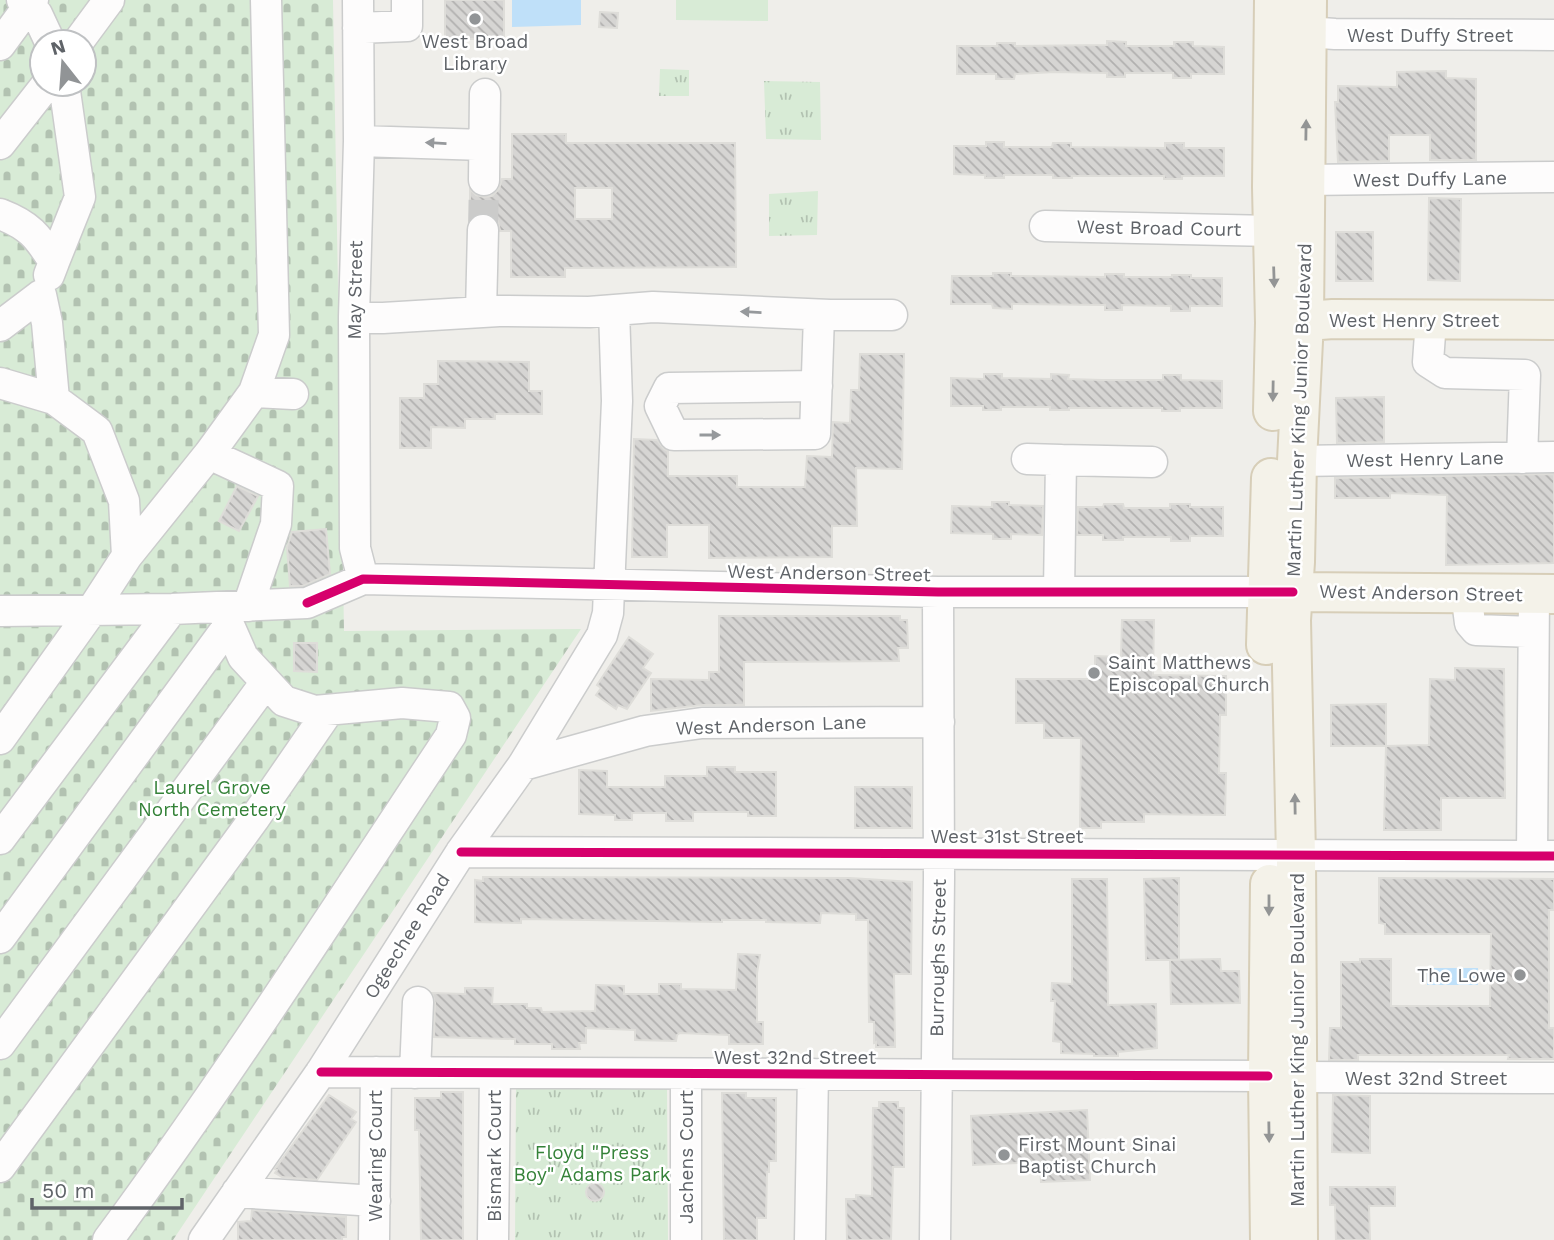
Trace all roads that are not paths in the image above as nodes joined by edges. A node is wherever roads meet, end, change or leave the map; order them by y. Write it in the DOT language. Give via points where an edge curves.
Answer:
graph roads {
  1 [pos="109,0"];
  2 [pos="266,0"];
  3 [pos="407,0"];
  4 [pos="1274,0"];
  5 [pos="28,2"];
  6 [pos="358,14"];
  7 [pos="1307,16"];
  8 [pos="44,28"];
  9 [pos="88,28"];
  10 [pos="1554,35"];
  11 [pos="0,45"];
  12 [pos="485,94"];
  13 [pos="36,98"];
  14 [pos="66,98"];
  15 [pos="359,141"];
  16 [pos="0,144"];
  17 [pos="484,145"];
  18 [pos="1554,177"];
  19 [pos="484,180"];
  20 [pos="1305,180"];
  21 [pos="0,214"];
  22 [pos="1045,226"];
  23 [pos="483,230"];
  24 [pos="1273,231"];
  25 [pos="54,262"];
  26 [pos="41,295"];
  27 [pos="614,310"];
  28 [pos="481,312"];
  29 [pos="819,315"];
  30 [pos="892,315"];
  31 [pos="354,317"];
  32 [pos="1431,320"];
  33 [pos="1554,320"];
  34 [pos="1290,322"];
  35 [pos="0,326"];
  36 [pos="0,383"];
  37 [pos="817,386"];
  38 [pos="254,392"];
  39 [pos="293,394"];
  40 [pos="54,399"];
  41 [pos="617,401"];
  42 [pos="660,405"];
  43 [pos="209,454"];
  44 [pos="1554,457"];
  45 [pos="1027,458"];
  46 [pos="1522,458"];
  47 [pos="1061,460"];
  48 [pos="1152,461"];
  49 [pos="1297,461"];
  50 [pos="127,556"];
  51 [pos="363,579"];
  52 [pos="608,586"];
  53 [pos="938,592"];
  54 [pos="1059,592"];
  55 [pos="1280,592"];
  56 [pos="1466,592"];
  57 [pos="1544,594"];
  58 [pos="172,609"];
  59 [pos="92,610"];
  60 [pos="0,611"];
  61 [pos="232,613"];
  62 [pos="1540,642"];
  63 [pos="266,682"];
  64 [pos="329,710"];
  65 [pos="939,722"];
  66 [pos="0,739"];
  67 [pos="523,765"];
  68 [pos="1543,802"];
  69 [pos="0,839"];
  70 [pos="461,852"];
  71 [pos="939,854"];
  72 [pos="1283,855"];
  73 [pos="1543,856"];
  74 [pos="0,938"];
  75 [pos="418,1002"];
  76 [pos="0,1044"];
  77 [pos="321,1072"];
  78 [pos="376,1072"];
  79 [pos="415,1073"];
  80 [pos="495,1073"];
  81 [pos="686,1074"];
  82 [pos="813,1074"];
  83 [pos="936,1075"];
  84 [pos="1283,1077"];
  85 [pos="1554,1078"];
  86 [pos="0,1167"];
  87 [pos="237,1192"];
  88 [pos="375,1202"];
  89 [pos="108,1240"];
  90 [pos="204,1240"];
  91 [pos="374,1240"];
  92 [pos="494,1240"];
  93 [pos="686,1240"];
  94 [pos="810,1240"];
  95 [pos="935,1240"];
  96 [pos="1270,1240"];
  97 [pos="1298,1240"];
  1 -- 9 [label="street"];
  2 -- 38 [label="street" via="274,335"];
  3 -- 6 [label="street" via="407,26"];
  4 -- 24 [label="main road, Martin Luther King Junior Boulevard"];
  5 -- 8 [label="street"];
  5 -- 11 [label="street"];
  6 -- 15 [label="street, May Street"];
  7 -- 10 [label="street, West Duffy Street" via="1335,34"];
  20 -- 7 [label="main road, Martin Luther King Junior Boulevard, one-way"];
  12 -- 17 [label="street"];
  13 -- 16 [label="street"];
  14 -- 25 [label="street" via="80,197"];
  17 -- 15 [label="street, one-way"];
  15 -- 31 [label="street, May Street"];
  17 -- 19 [label="street"];
  18 -- 20 [label="street, West Duffy Lane"];
  20 -- 34 [label="main road, Martin Luther King Junior Boulevard"];
  21 -- 25 [label="street" via="37,235"];
  22 -- 24 [label="street, West Broad Court"];
  23 -- 28 [label="street"];
  24 -- 34 [label="main road, Martin Luther King Junior Boulevard, one-way"];
  25 -- 26 [label="street"];
  26 -- 35 [label="street"];
  26 -- 40 [label="street"];
  27 -- 28 [label="street"];
  29 -- 27 [label="street, one-way" via="653,307"];
  27 -- 41 [label="street, Ogeechee Road"];
  28 -- 31 [label="street"];
  29 -- 30 [label="street"];
  29 -- 37 [label="street"];
  31 -- 51 [label="street, May Street" via="355,548"];
  32 -- 33 [label="main road, West Henry Street"];
  32 -- 34 [label="main road, West Henry Street"];
  32 -- 46 [label="street" via="1428,362 1445,373 1525,375"];
  34 -- 49 [label="main road, Martin Luther King Junior Boulevard"];
  34 -- 55 [label="main road, Martin Luther King Junior Boulevard, one-way"];
  36 -- 40 [label="street"];
  37 -- 42 [label="street" via="669,388"];
  42 -- 37 [label="street, one-way" via="674,435 815,434"];
  38 -- 39 [label="street"];
  38 -- 43 [label="street"];
  40 -- 50 [label="street" via="97,431 124,501"];
  41 -- 42 [label="street"];
  41 -- 52 [label="street, Ogeechee Road"];
  43 -- 50 [label="street"];
  43 -- 61 [label="street" via="278,486 276,524"];
  44 -- 46 [label="street, West Henry Lane"];
  45 -- 47 [label="street"];
  46 -- 49 [label="street, West Henry Lane"];
  47 -- 48 [label="street"];
  47 -- 54 [label="street"];
  49 -- 55 [label="main road, Martin Luther King Junior Boulevard"];
  50 -- 59 [label="street"];
  51 -- 52 [label="street, West Anderson Street"];
  51 -- 61 [label="street" via="307,603"];
  52 -- 53 [label="street, West Anderson Street"];
  52 -- 67 [label="street, Ogeechee Road" via="603,635"];
  53 -- 54 [label="street, West Anderson Street"];
  53 -- 65 [label="street, Burroughs Street"];
  54 -- 55 [label="street, West Anderson Street"];
  55 -- 56 [label="main road, West Anderson Street"];
  55 -- 72 [label="main road, Martin Luther King Junior Boulevard" via="1291,620"];
  56 -- 57 [label="main road, West Anderson Street"];
  56 -- 62 [label="street" via="1469,623 1476,630"];
  57 -- 62 [label="street"];
  58 -- 59 [label="street"];
  58 -- 61 [label="street"];
  58 -- 69 [label="street"];
  59 -- 60 [label="street"];
  59 -- 66 [label="street"];
  61 -- 63 [label="street" via="243,657"];
  61 -- 74 [label="street"];
  62 -- 68 [label="street"];
  63 -- 64 [label="street" via="284,701 315,711"];
  63 -- 76 [label="street"];
  64 -- 86 [label="street"];
  64 -- 89 [label="street" via="402,704 449,707 454,718 451,734 300,964"];
  65 -- 67 [label="street, West Anderson Lane" via="702,723 645,731"];
  65 -- 71 [label="street, Burroughs Street"];
  67 -- 70 [label="street, Ogeechee Road"];
  68 -- 73 [label="street"];
  70 -- 71 [label="street, West 31st Street"];
  70 -- 77 [label="street, Ogeechee Road"];
  71 -- 72 [label="street, West 31st Street"];
  71 -- 83 [label="street, Burroughs Street"];
  72 -- 73 [label="street, West 31st Street"];
  72 -- 84 [label="main road, Martin Luther King Junior Boulevard"];
  75 -- 79 [label="street"];
  77 -- 78 [label="street, West 32nd Street"];
  77 -- 87 [label="street, Ogeechee Road"];
  78 -- 79 [label="street, West 32nd Street"];
  78 -- 88 [label="street, Wearing Court"];
  79 -- 80 [label="street, West 32nd Street"];
  80 -- 81 [label="street, West 32nd Street"];
  80 -- 92 [label="street, Bismark Court"];
  81 -- 82 [label="street, West 32nd Street"];
  81 -- 93 [label="street, Jachens Court"];
  82 -- 83 [label="street, West 32nd Street"];
  82 -- 94 [label="street"];
  83 -- 84 [label="street, West 32nd Street"];
  83 -- 95 [label="street, Burroughs Street"];
  84 -- 85 [label="street, West 32nd Street"];
  84 -- 96 [label="main road, Martin Luther King Junior Boulevard, one-way"];
  84 -- 97 [label="main road, Martin Luther King Junior Boulevard"];
  87 -- 88 [label="street"];
  87 -- 90 [label="street, Ogeechee Road"];
  88 -- 91 [label="street, Wearing Court"];
}
